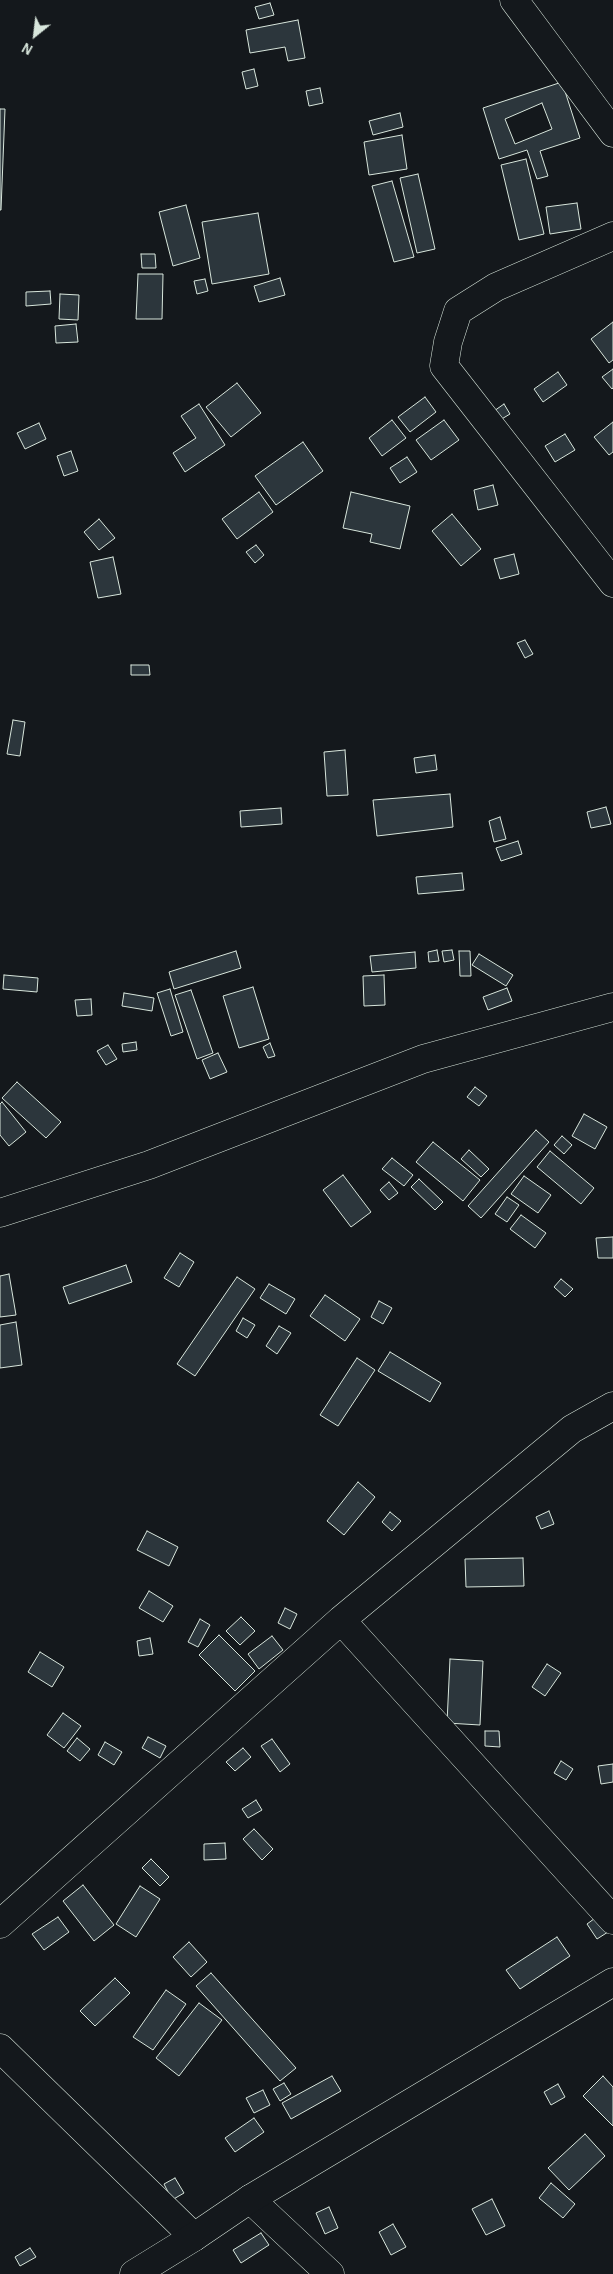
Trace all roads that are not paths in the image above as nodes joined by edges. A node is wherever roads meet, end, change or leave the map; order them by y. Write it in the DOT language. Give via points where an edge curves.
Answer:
graph roads {
  1 [pos="514,0"];
  2 [pos="613,133"];
  3 [pos="613,236"];
  4 [pos="613,583"];
  5 [pos="613,1007"];
  6 [pos="0,1213"];
  7 [pos="613,1406"];
  8 [pos="341,1620"];
  9 [pos="613,1920"];
  10 [pos="0,1924"];
  11 [pos="613,1982"];
  12 [pos="0,2048"];
  13 [pos="250,2199"];
  14 [pos="194,2238"];
  15 [pos="134,2274"];
  16 [pos="330,2274"];
  1 -- 2 [label="street"];
  3 -- 4 [label="street" via="496,287 458,311 444,366"];
  5 -- 6 [label="street" via="422,1060 149,1165"];
  7 -- 8 [label="street" via="572,1429"];
  8 -- 9 [label="street"];
  8 -- 10 [label="street"];
  11 -- 13 [label="street"];
  12 -- 14 [label="street"];
  13 -- 14 [label="street"];
  13 -- 16 [label="street"];
  14 -- 15 [label="street"];
}
